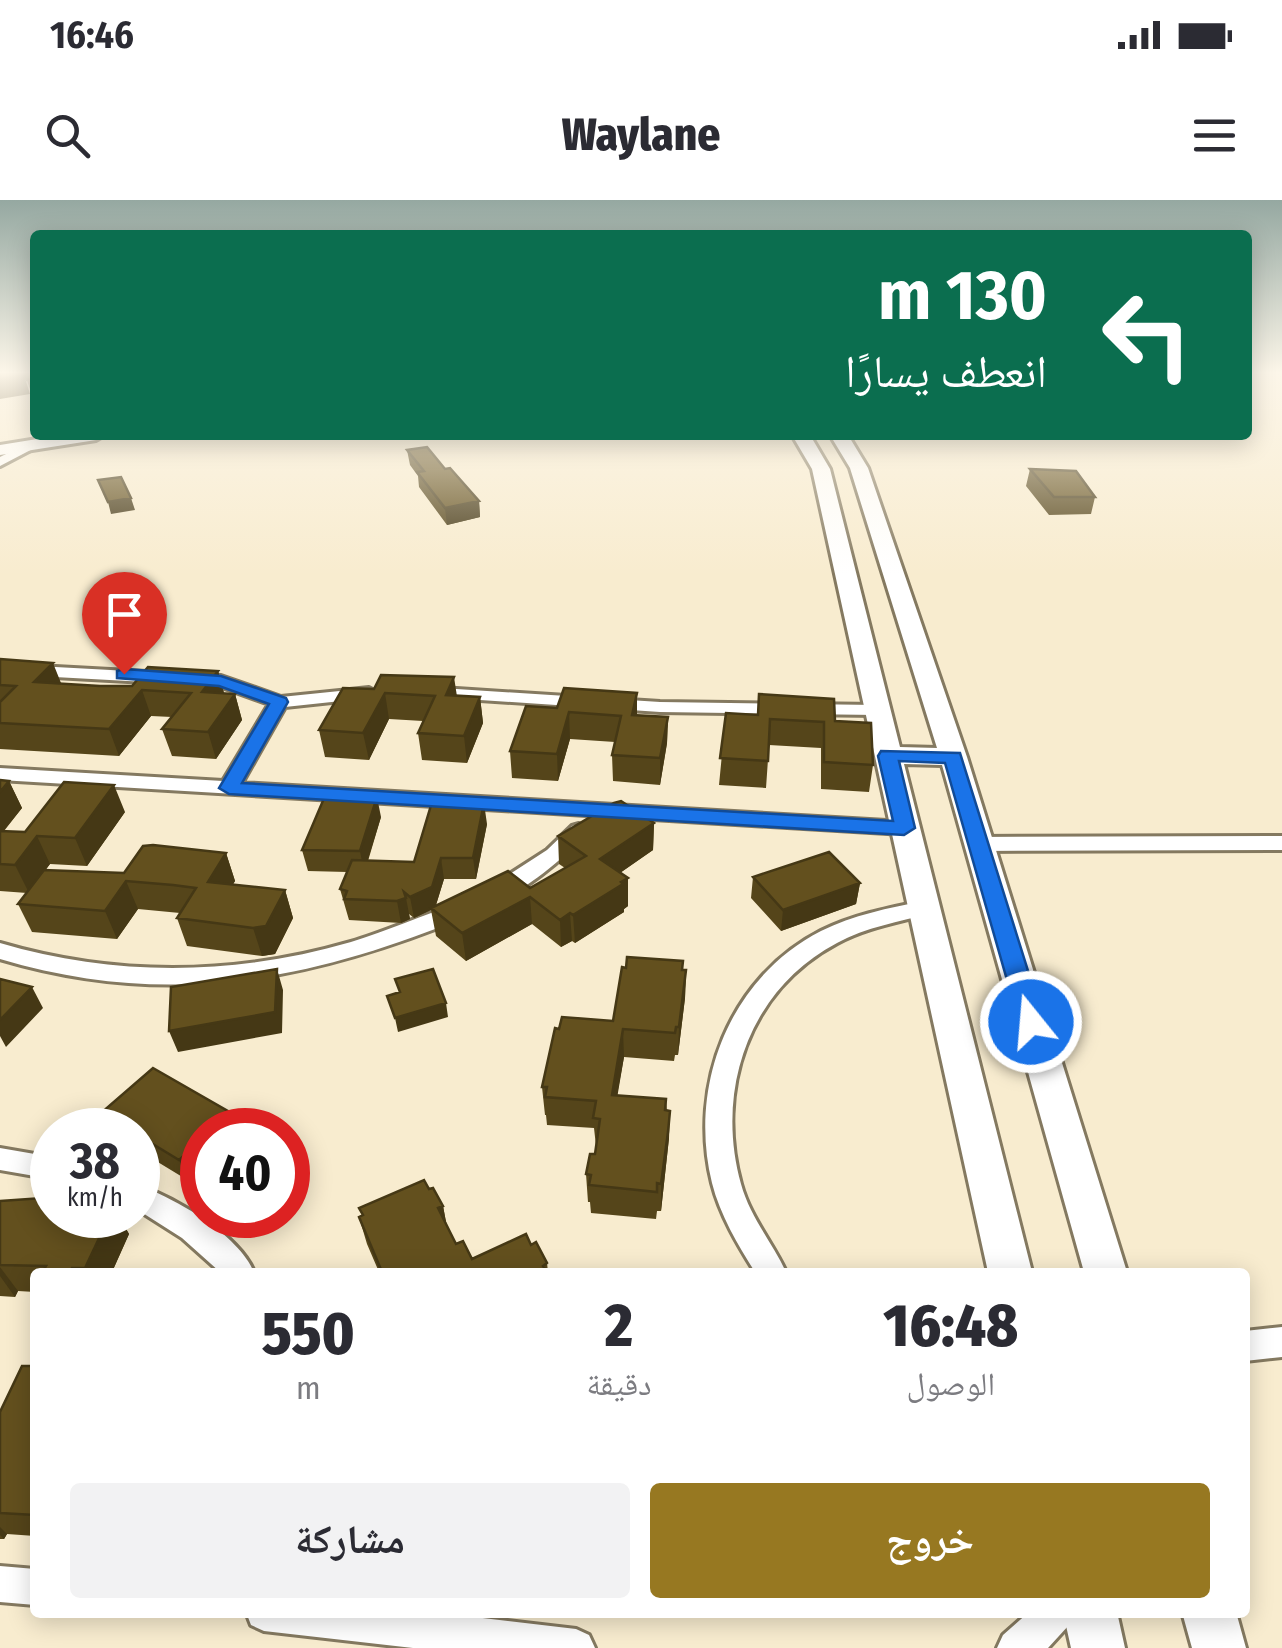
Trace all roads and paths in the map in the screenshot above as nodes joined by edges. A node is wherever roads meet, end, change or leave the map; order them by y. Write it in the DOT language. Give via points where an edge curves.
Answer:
graph roads {
  1 [pos="30,440"];
  2 [pos="32,440"];
  3 [pos="805,440"];
  4 [pos="842,440"];
  5 [pos="0,450"];
  6 [pos="0,462"];
  7 [pos="0,669"];
  8 [pos="280,702"];
  9 [pos="877,710"];
  10 [pos="888,756"];
  11 [pos="953,757"];
  12 [pos="0,774"];
  13 [pos="229,788"];
  14 [pos="599,810"];
  15 [pos="904,828"];
  16 [pos="1282,843"];
  17 [pos="978,844"];
  18 [pos="923,908"];
  19 [pos="0,952"];
  20 [pos="0,1159"];
  21 [pos="30,1164"];
  22 [pos="160,1208"];
  23 [pos="236,1268"];
  24 [pos="767,1268"];
  25 [pos="1009,1268"];
  26 [pos="1105,1268"];
  27 [pos="1282,1342"];
  28 [pos="1250,1345"];
  29 [pos="0,1584"];
  30 [pos="30,1587"];
  31 [pos="355,1618"];
  32 [pos="1091,1618"];
  33 [pos="1211,1618"];
  34 [pos="576,1648"];
  35 [pos="1098,1648"];
  36 [pos="1220,1648"];
  1 -- 5 [label="street"];
  2 -- 6 [label="street"];
  3 -- 9 [label="street" via="820,469"];
  4 -- 11 [label="street" via="859,468"];
  7 -- 8 [label="street" via="221,681"];
  8 -- 9 [label="street" via="396,691 660,707"];
  8 -- 13 [label="street"];
  9 -- 10 [label="street"];
  10 -- 11 [label="street"];
  10 -- 15 [label="street"];
  11 -- 17 [label="street"];
  12 -- 13 [label="street"];
  13 -- 14 [label="street"];
  14 -- 15 [label="street"];
  14 -- 19 [label="street" via="554,855 489,898 408,934 314,961 214,976 116,976"];
  15 -- 18 [label="street"];
  16 -- 17 [label="street"];
  17 -- 26 [label="street"];
  18 -- 24 [label="street" via="868,921 818,944 775,975 742,1016 722,1065 716,1122 726,1186"];
  18 -- 25 [label="street"];
  20 -- 21 [label="street"];
  22 -- 23 [label="street"];
  27 -- 28 [label="street"];
  29 -- 30 [label="street"];
  31 -- 34 [label="street"];
  32 -- 35 [label="street"];
  33 -- 36 [label="street"];
}
